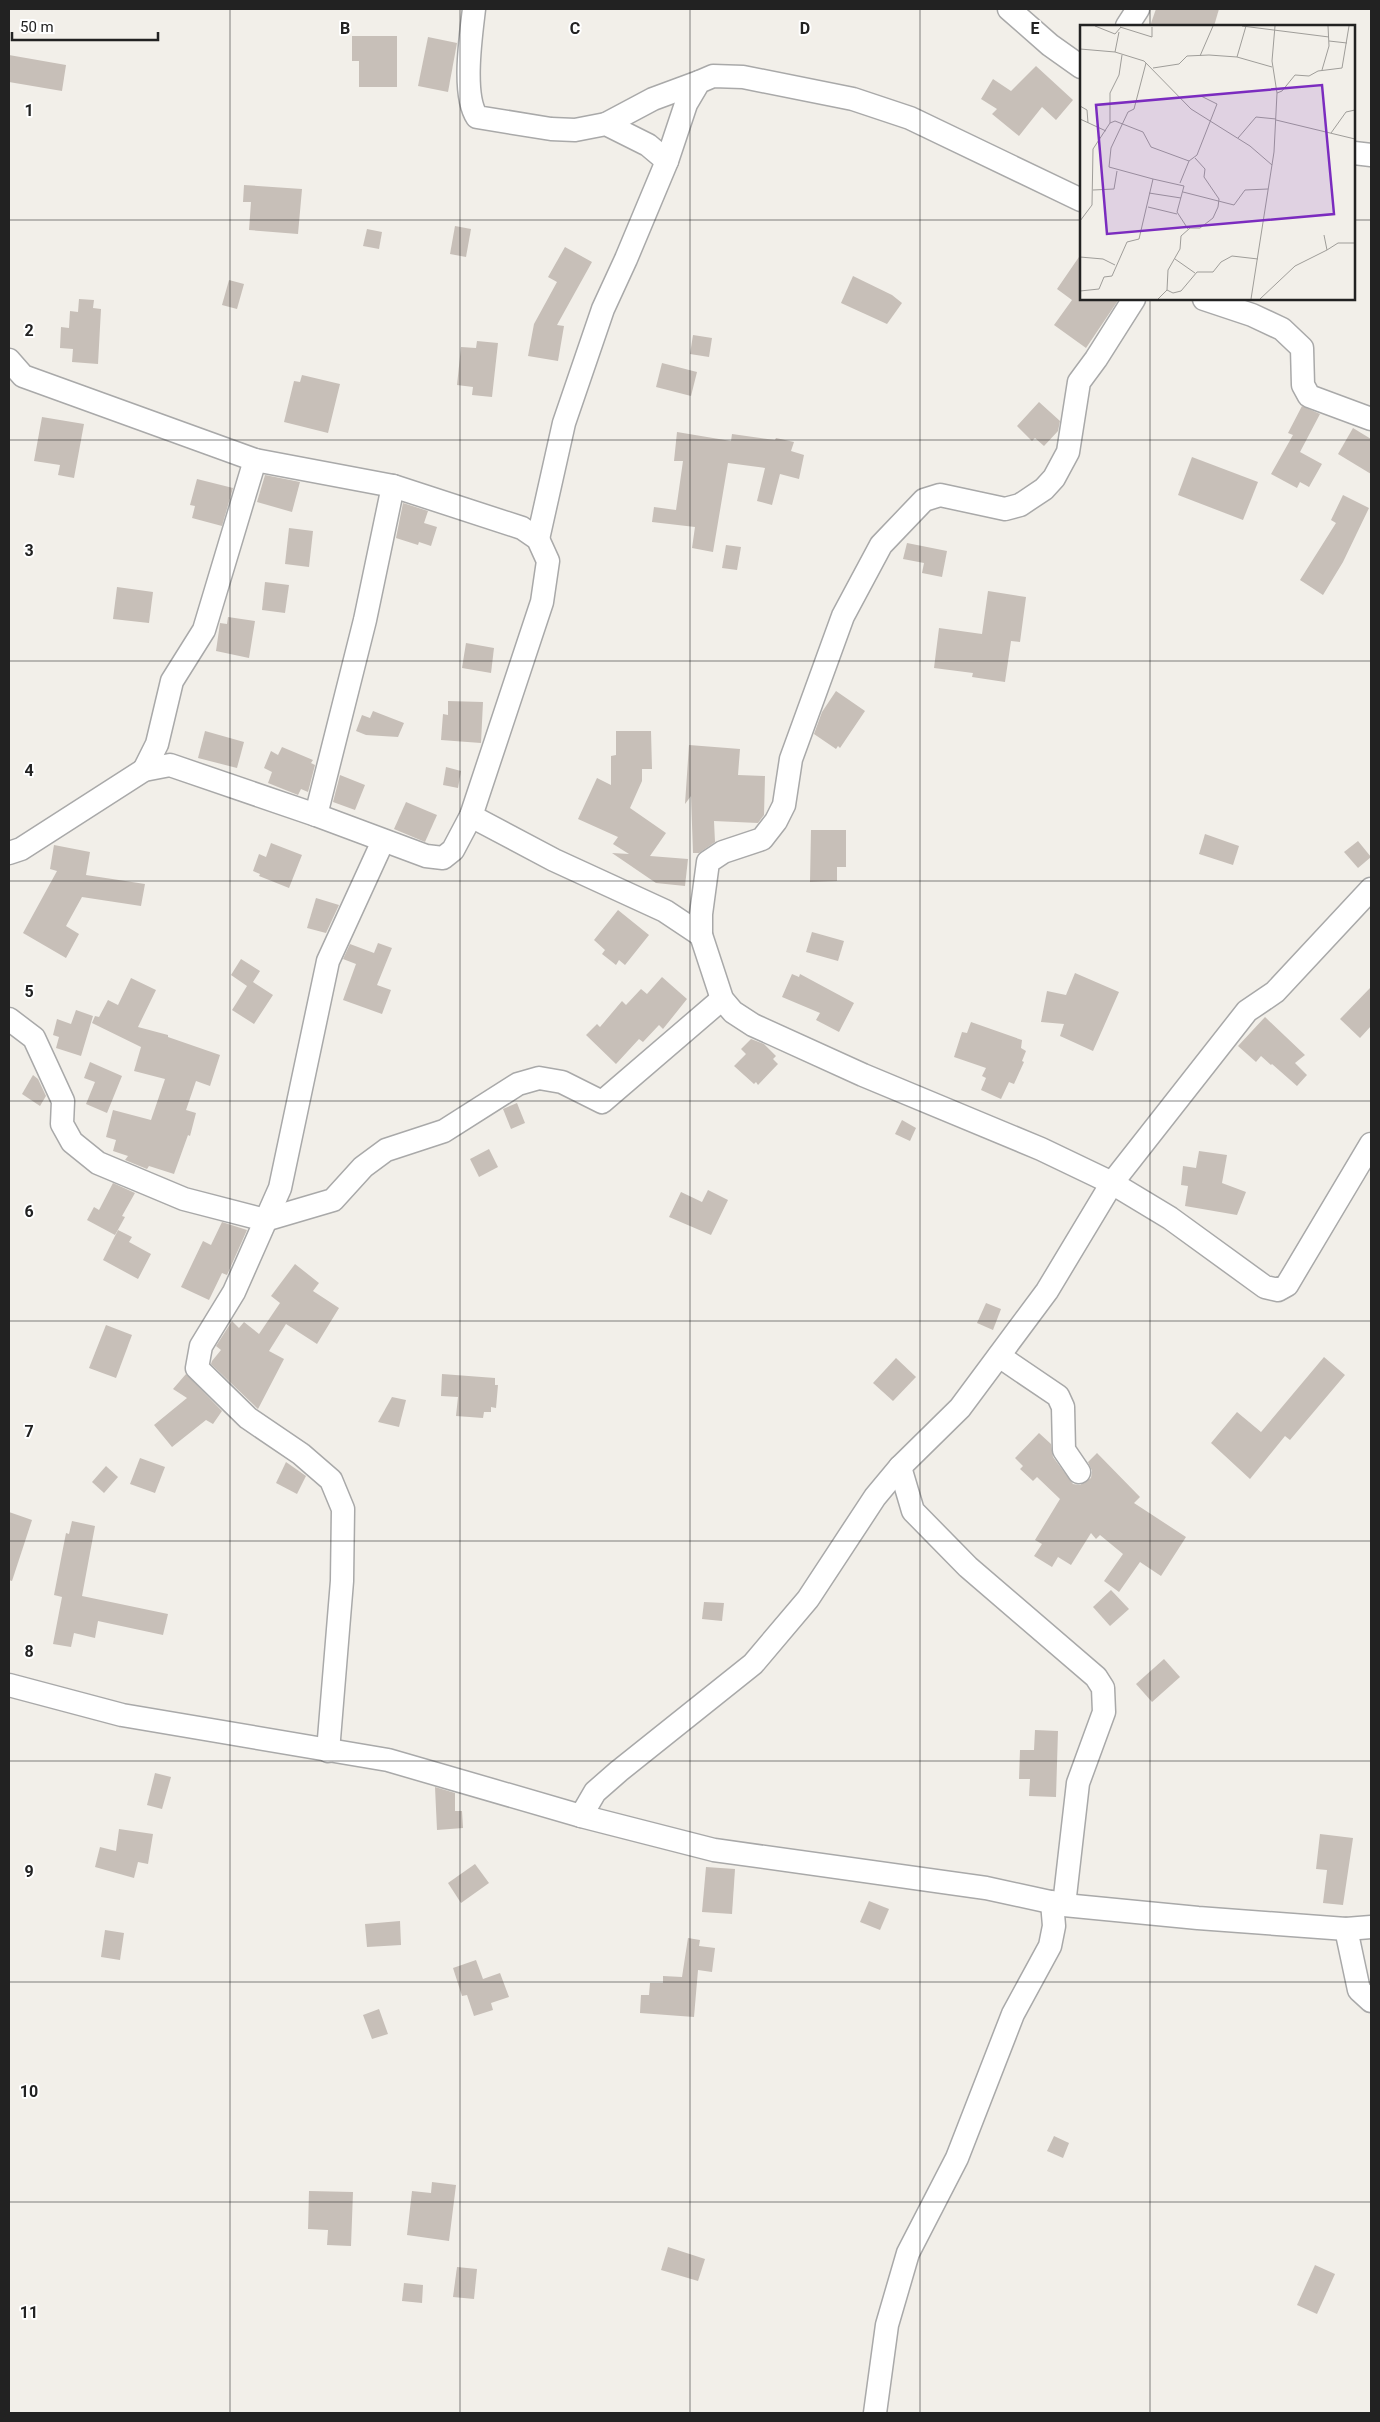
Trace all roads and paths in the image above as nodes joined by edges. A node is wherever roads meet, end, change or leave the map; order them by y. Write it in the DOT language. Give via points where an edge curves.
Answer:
graph roads {
  1 [pos="474,9"];
  2 [pos="1008,9"];
  3 [pos="1138,9"];
  4 [pos="1129,25"];
  5 [pos="1080,66"];
  6 [pos="699,82"];
  7 [pos="606,124"];
  8 [pos="1355,153"];
  9 [pos="1371,155"];
  10 [pos="667,161"];
  11 [pos="1080,200"];
  12 [pos="1133,300"];
  13 [pos="1207,300"];
  14 [pos="9,360"];
  15 [pos="1371,419"];
  16 [pos="255,460"];
  17 [pos="393,486"];
  18 [pos="538,539"];
  19 [pos="144,770"];
  20 [pos="316,815"];
  21 [pos="471,816"];
  22 [pos="383,841"];
  23 [pos="9,853"];
  24 [pos="1371,889"];
  25 [pos="701,935"];
  26 [pos="722,999"];
  27 [pos="9,1019"];
  28 [pos="1371,1144"];
  29 [pos="1112,1183"];
  30 [pos="265,1220"];
  31 [pos="999,1356"];
  32 [pos="900,1467"];
  33 [pos="1079,1472"];
  34 [pos="9,1685"];
  35 [pos="328,1751"];
  36 [pos="581,1816"];
  37 [pos="1058,1903"];
  38 [pos="1371,1926"];
  39 [pos="1346,1929"];
  40 [pos="1371,2001"];
  41 [pos="875,2413"];
  1 -- 7 [label="street" via="469,59 472,109 477,117 551,129 575,130"];
  2 -- 5 [label="street"];
  3 -- 4 [label="street"];
  6 -- 7 [label="street" via="653,99"];
  6 -- 10 [label="street" via="686,104"];
  6 -- 11 [label="street" via="713,76 743,77 853,99 910,118"];
  7 -- 10 [label="street" via="648,145"];
  8 -- 9 [label="street"];
  10 -- 18 [label="street" via="600,318 564,423"];
  12 -- 25 [label="street" via="1079,382 1068,452 1044,489 1020,505 1005,509 940,495 924,500 881,545 843,616 791,759 784,805 776,821 762,839 723,852 708,862"];
  13 -- 15 [label="street" via="1282,329 1302,348 1303,384 1309,396"];
  14 -- 16 [label="street" via="23,376"];
  16 -- 17 [label="street"];
  16 -- 19 [label="street" via="204,630 172,681 157,744"];
  17 -- 18 [label="street" via="522,528"];
  17 -- 20 [label="street" via="365,620"];
  18 -- 21 [label="street" via="548,561 542,602"];
  19 -- 20 [label="street" via="170,765"];
  19 -- 23 [label="street" via="21,849"];
  20 -- 22 [label="street"];
  21 -- 22 [label="street" via="453,850 443,858 426,856"];
  21 -- 25 [label="street" via="554,860 665,911"];
  22 -- 30 [label="street" via="328,961 280,1188"];
  24 -- 29 [label="street" via="1275,992 1247,1010"];
  25 -- 26 [label="street"];
  26 -- 29 [label="street" via="733,1012 753,1025 862,1075 1041,1148"];
  26 -- 30 [label="street" via="602,1102 562,1082 539,1078 518,1084 444,1132 386,1150 363,1167 333,1200"];
  27 -- 30 [label="street" via="34,1038 63,1101 62,1124 72,1142 98,1163 184,1200"];
  28 -- 29 [label="street" via="1287,1285 1278,1290 1265,1286 1170,1218"];
  29 -- 31 [label="street" via="1047,1291"];
  30 -- 35 [label="street" via="234,1292 201,1346 198,1368 248,1418 301,1454 332,1480 343,1509 342,1581"];
  31 -- 32 [label="street" via="960,1408"];
  31 -- 33 [label="street" via="1058,1396 1063,1407 1064,1450"];
  32 -- 36 [label="street" via="875,1497 808,1599 753,1664 613,1776 596,1792"];
  32 -- 37 [label="street" via="913,1511 968,1567 1096,1677 1103,1688 1104,1712 1078,1783"];
  34 -- 35 [label="street" via="122,1715"];
  35 -- 36 [label="street" via="388,1760"];
  36 -- 37 [label="street" via="714,1850 986,1888"];
  37 -- 39 [label="street"];
  37 -- 41 [label="street" via="1050,1946 1013,2014 957,2158 908,2253 887,2325"];
  38 -- 39 [label="street"];
  39 -- 40 [label="street" via="1359,1990"];
}
